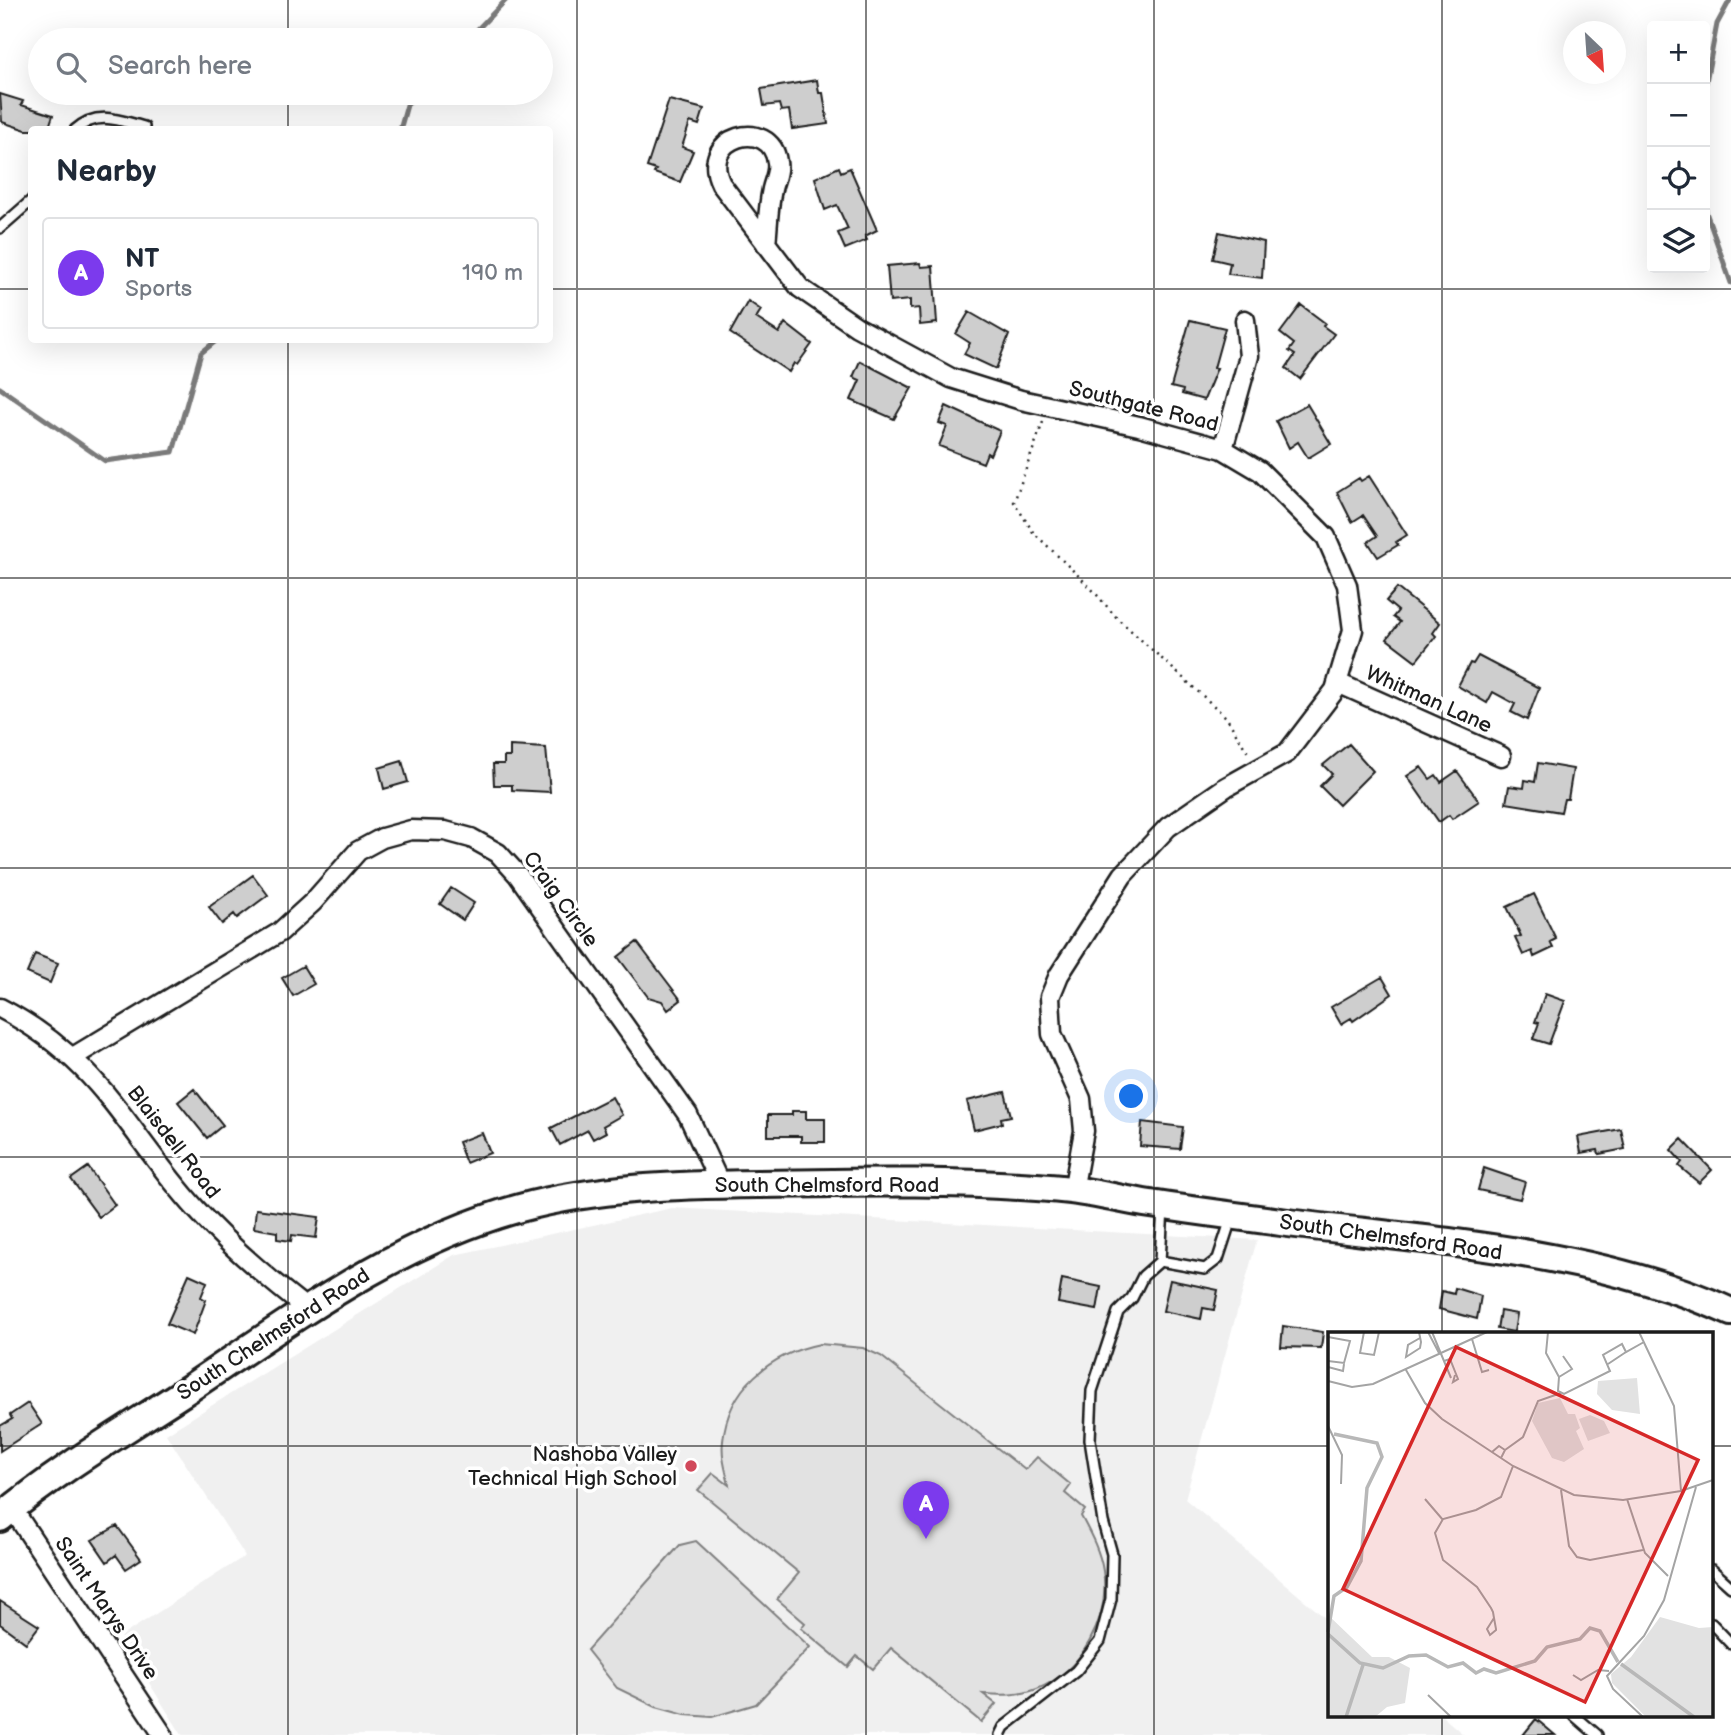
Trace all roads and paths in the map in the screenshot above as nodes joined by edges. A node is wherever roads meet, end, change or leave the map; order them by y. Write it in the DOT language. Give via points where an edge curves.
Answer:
graph roads {
  1 [pos="79,126"];
  2 [pos="139,126"];
  3 [pos="28,204"];
  4 [pos="0,228"];
  5 [pos="766,244"];
  6 [pos="1245,320"];
  7 [pos="1049,406"];
  8 [pos="1223,449"];
  9 [pos="1338,683"];
  10 [pos="1502,756"];
  11 [pos="1258,769"];
  12 [pos="0,1008"];
  13 [pos="74,1058"];
  14 [pos="720,1184"];
  15 [pos="1073,1191"];
  16 [pos="1163,1206"];
  17 [pos="1232,1215"];
  18 [pos="1160,1261"];
  19 [pos="307,1309"];
  20 [pos="1731,1311"];
  21 [pos="6,1513"];
  22 [pos="1714,1572"];
  23 [pos="1731,1587"];
  24 [pos="1714,1626"];
  25 [pos="1731,1644"];
  26 [pos="1577,1718"];
  27 [pos="163,1735"];
  28 [pos="1000,1735"];
  29 [pos="1597,1735"];
  1 -- 2 [label="lane" via="97,117"];
  3 -- 4 [label="lane"];
  5 -- 5 [label="street, Southgate Road" via="777,160 766,142 741,136 723,147 717,172"];
  5 -- 7 [label="street, Southgate Road" via="800,288 857,327 951,378"];
  6 -- 8 [label="street" via="1249,356"];
  7 -- 8 [label="street, Southgate Road"];
  7 -- 11 [label="path" via="1014,502 1033,532 1117,618 1227,717"];
  8 -- 9 [label="street, Southgate Road" via="1260,471 1326,537 1347,584 1353,630"];
  9 -- 10 [label="street, Whitman Lane"];
  9 -- 11 [label="street, Southgate Road" via="1287,753"];
  11 -- 15 [label="street, Southgate Road" via="1168,827 1123,875 1059,975 1050,997 1052,1034 1081,1100 1084,1131"];
  12 -- 13 [label="street, Blaisdell Road"];
  13 -- 14 [label="street, Craig Circle" via="280,932 358,851 411,830 445,831 471,838 498,853 518,875 688,1115"];
  13 -- 19 [label="street, Blaisdell Road" via="112,1099 194,1207 247,1261"];
  14 -- 15 [label="main road, South Chelmsford Road" via="879,1182"];
  14 -- 19 [label="main road, South Chelmsford Road" via="629,1190 522,1208 425,1242"];
  15 -- 16 [label="main road, South Chelmsford Road"];
  16 -- 17 [label="main road, South Chelmsford Road"];
  16 -- 18 [label="lane"];
  17 -- 18 [label="lane" via="1218,1259 1205,1269"];
  17 -- 20 [label="main road, South Chelmsford Road" via="1550,1259 1672,1287"];
  18 -- 28 [label="lane" via="1143,1276 1132,1298 1118,1312 1092,1391 1091,1451 1112,1554 1111,1599 1100,1641 1076,1671 1004,1727"];
  19 -- 21 [label="main road, South Chelmsford Road"];
  21 -- 27 [label="street, Saint Marys Drive"];
  22 -- 23 [label="lane"];
  24 -- 25 [label="lane"];
  26 -- 29 [label="lane"];
}
